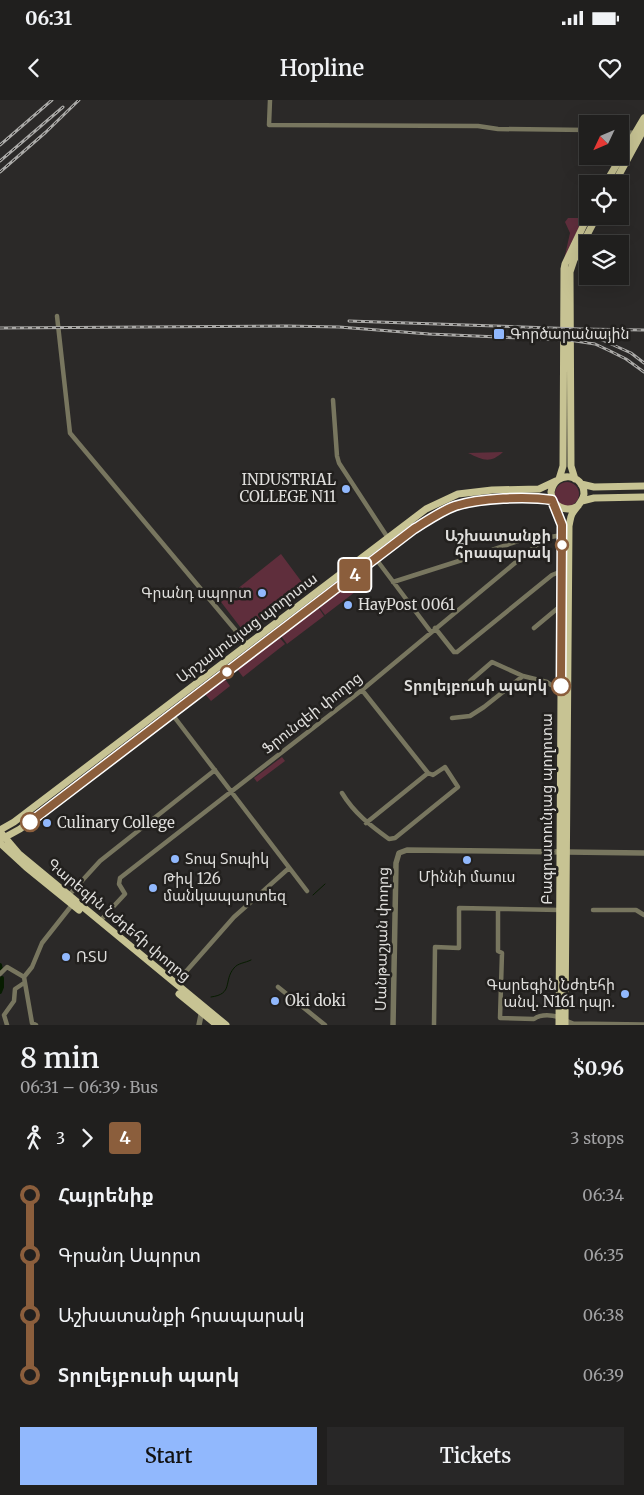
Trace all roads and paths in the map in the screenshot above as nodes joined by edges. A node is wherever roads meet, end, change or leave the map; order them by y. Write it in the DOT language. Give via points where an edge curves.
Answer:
graph roads {
  1 [pos="270,100"];
  2 [pos="644,118"];
  3 [pos="579,130"];
  4 [pos="641,132"];
  5 [pos="611,175"];
  6 [pos="619,175"];
  7 [pos="584,225"];
  8 [pos="592,225"];
  9 [pos="57,316"];
  10 [pos="333,400"];
  11 [pos="575,479"];
  12 [pos="558,480"];
  13 [pos="581,484"];
  14 [pos="644,486"];
  15 [pos="453,496"];
  16 [pos="644,497"];
  17 [pos="554,502"];
  18 [pos="580,503"];
  19 [pos="456,506"];
  20 [pos="562,535"];
  21 [pos="388,538"];
  22 [pos="545,538"];
  23 [pos="393,546"];
  24 [pos="376,559"];
  25 [pos="562,572"];
  26 [pos="393,582"];
  27 [pos="562,609"];
  28 [pos="534,628"];
  29 [pos="433,630"];
  30 [pos="247,644"];
  31 [pos="253,652"];
  32 [pos="523,676"];
  33 [pos="470,681"];
  34 [pos="561,686"];
  35 [pos="362,690"];
  36 [pos="172,714"];
  37 [pos="452,718"];
  38 [pos="100,756"];
  39 [pos="107,763"];
  40 [pos="90,765"];
  41 [pos="215,770"];
  42 [pos="95,772"];
  43 [pos="428,773"];
  44 [pos="232,792"];
  45 [pos="342,793"];
  46 [pos="366,823"];
  47 [pos="1,837"];
  48 [pos="564,852"];
  49 [pos="644,853"];
  50 [pos="289,868"];
  51 [pos="307,891"];
  52 [pos="69,896"];
  53 [pos="72,905"];
  54 [pos="498,909"];
  55 [pos="560,910"];
  56 [pos="593,910"];
  57 [pos="644,915"];
  58 [pos="100,922"];
  59 [pos="0,974"];
  60 [pos="24,976"];
  61 [pos="24,983"];
  62 [pos="175,984"];
  63 [pos="278,987"];
  64 [pos="202,1009"];
  65 [pos="562,1022"];
  66 [pos="7,1025"];
  67 [pos="36,1025"];
  68 [pos="199,1025"];
  69 [pos="217,1025"];
  70 [pos="226,1025"];
  71 [pos="325,1025"];
  72 [pos="393,1025"];
  73 [pos="434,1025"];
  74 [pos="644,1025"];
  1 -- 3 [label="street" via="269,125"];
  2 -- 4 [label="main road"];
  4 -- 5 [label="main road"];
  4 -- 6 [label="main road"];
  7 -- 12 [label="main road" via="564,269 563,466"];
  8 -- 11 [label="main road" via="570,272 571,466"];
  9 -- 30 [label="street" via="70,433"];
  10 -- 21 [label="street" via="339,463"];
  11 -- 12 [label="main road"];
  11 -- 13 [label="main road"];
  12 -- 15 [label="main road, Արշակունյաց պողոտա" via="542,488 469,492"];
  12 -- 17 [label="main road" via="551,492"];
  13 -- 14 [label="main road" via="594,487"];
  13 -- 18 [label="main road" via="584,492"];
  15 -- 19 [label="main road"];
  15 -- 21 [label="main road, Արշակունյաց պողոտա" via="420,512"];
  16 -- 18 [label="main road" via="594,498"];
  17 -- 18 [label="main road" via="563,509 574,508"];
  17 -- 19 [label="main road, Արշակունյաց պողոտա" via="534,498"];
  17 -- 20 [label="main road, Բագրատունյաց պողոտա"];
  18 -- 48 [label="main road, Բագրատունյաց պողոտա" via="569,526"];
  19 -- 23 [label="main road, Արշակունյաց պողոտա" via="425,522"];
  20 -- 22 [label="street, Ֆրունզեի փողոց"];
  20 -- 25 [label="main road, Բագրատունյաց պողոտա"];
  21 -- 23 [label="main road"];
  21 -- 30 [label="main road, Արշակունյաց պողոտա"];
  22 -- 26 [label="street" via="533,536"];
  22 -- 29 [label="street, Ֆրունզեի փողոց"];
  23 -- 24 [label="main road, Արշակունյաց պողոտա"];
  24 -- 26 [label="street"];
  24 -- 31 [label="main road, Արշակունյաց պողոտա"];
  25 -- 27 [label="main road, Բագրատունյաց պողոտա"];
  25 -- 29 [label="street" via="552,575 457,652"];
  26 -- 29 [label="street"];
  27 -- 28 [label="street" via="558,608"];
  27 -- 34 [label="main road, Բագրատունյաց պողոտա"];
  29 -- 35 [label="street, Ֆրունզեի փողոց"];
  30 -- 31 [label="main road"];
  30 -- 38 [label="main road, Արշակունյաց պողոտա"];
  31 -- 36 [label="main road, Արշակունյաց պողոտա"];
  32 -- 33 [label="street" via="492,662"];
  32 -- 34 [label="street"];
  32 -- 37 [label="street" via="470,716"];
  34 -- 48 [label="main road, Բագրատունյաց պողոտա"];
  35 -- 43 [label="street"];
  35 -- 44 [label="street, Ֆրունզեի փողոց"];
  36 -- 39 [label="main road, Արշակունյաց պողոտա"];
  36 -- 41 [label="street"];
  38 -- 39 [label="main road" via="100,763"];
  38 -- 40 [label="main road, Արշակունյաց պողոտա"];
  39 -- 42 [label="main road, Արշակունյաց պողոտա"];
  40 -- 42 [label="main road" via="95,767"];
  40 -- 47 [label="main road, Արշակունյաց պողոտա" via="14,822"];
  41 -- 44 [label="street"];
  41 -- 52 [label="street" via="100,861"];
  42 -- 47 [label="main road, Արշակունյաց պողոտա" via="20,829"];
  43 -- 46 [label="street"];
  43 -- 46 [label="street" via="433,775 444,767 458,786 394,838 389,840"];
  44 -- 50 [label="street"];
  44 -- 58 [label="street, Ֆրունզեի փողոց" via="120,878 119,884 125,894"];
  45 -- 46 [label="street"];
  47 -- 52 [label="main road, Գարեգին Նժդեհի փողոց"];
  47 -- 53 [label="main road, Գարեգին Նժդեհի փողոց" via="22,864"];
  48 -- 49 [label="street"];
  48 -- 55 [label="main road, Բագրատունյաց պողոտա"];
  48 -- 65 [label="main road, Բագրատունյաց պողոտա"];
  48 -- 72 [label="street, Մանթաշյան փողոց" via="407,850 399,853 396,863"];
  50 -- 51 [label="street"];
  50 -- 62 [label="street" via="234,917"];
  52 -- 58 [label="main road, Գարեգին Նժդեհի փողոց"];
  53 -- 60 [label="street" via="42,943"];
  53 -- 64 [label="main road, Գարեգին Նժդեհի փողոց"];
  54 -- 55 [label="street"];
  54 -- 65 [label="street" via="498,951 502,953 500,1018 534,1019 553,1015"];
  54 -- 73 [label="street" via="459,908 459,948 435,947"];
  55 -- 65 [label="main road, Բագրատունյաց պողոտա"];
  56 -- 57 [label="street" via="636,910"];
  58 -- 62 [label="main road, Գարեգին Նժդեհի փողոց"];
  59 -- 60 [label="street" via="7,967"];
  60 -- 61 [label="street"];
  61 -- 66 [label="street" via="15,989 14,1001 4,1014"];
  61 -- 67 [label="street" via="32,1022"];
  62 -- 64 [label="main road, Գարեգին Նժդեհի փողոց"];
  63 -- 71 [label="street"];
  64 -- 68 [label="street"];
  64 -- 69 [label="main road, Գարեգին Նժդեհի փողոց"];
  64 -- 70 [label="main road, Գարեգին Նժդեհի փողոց"];
  65 -- 74 [label="street"];
}
